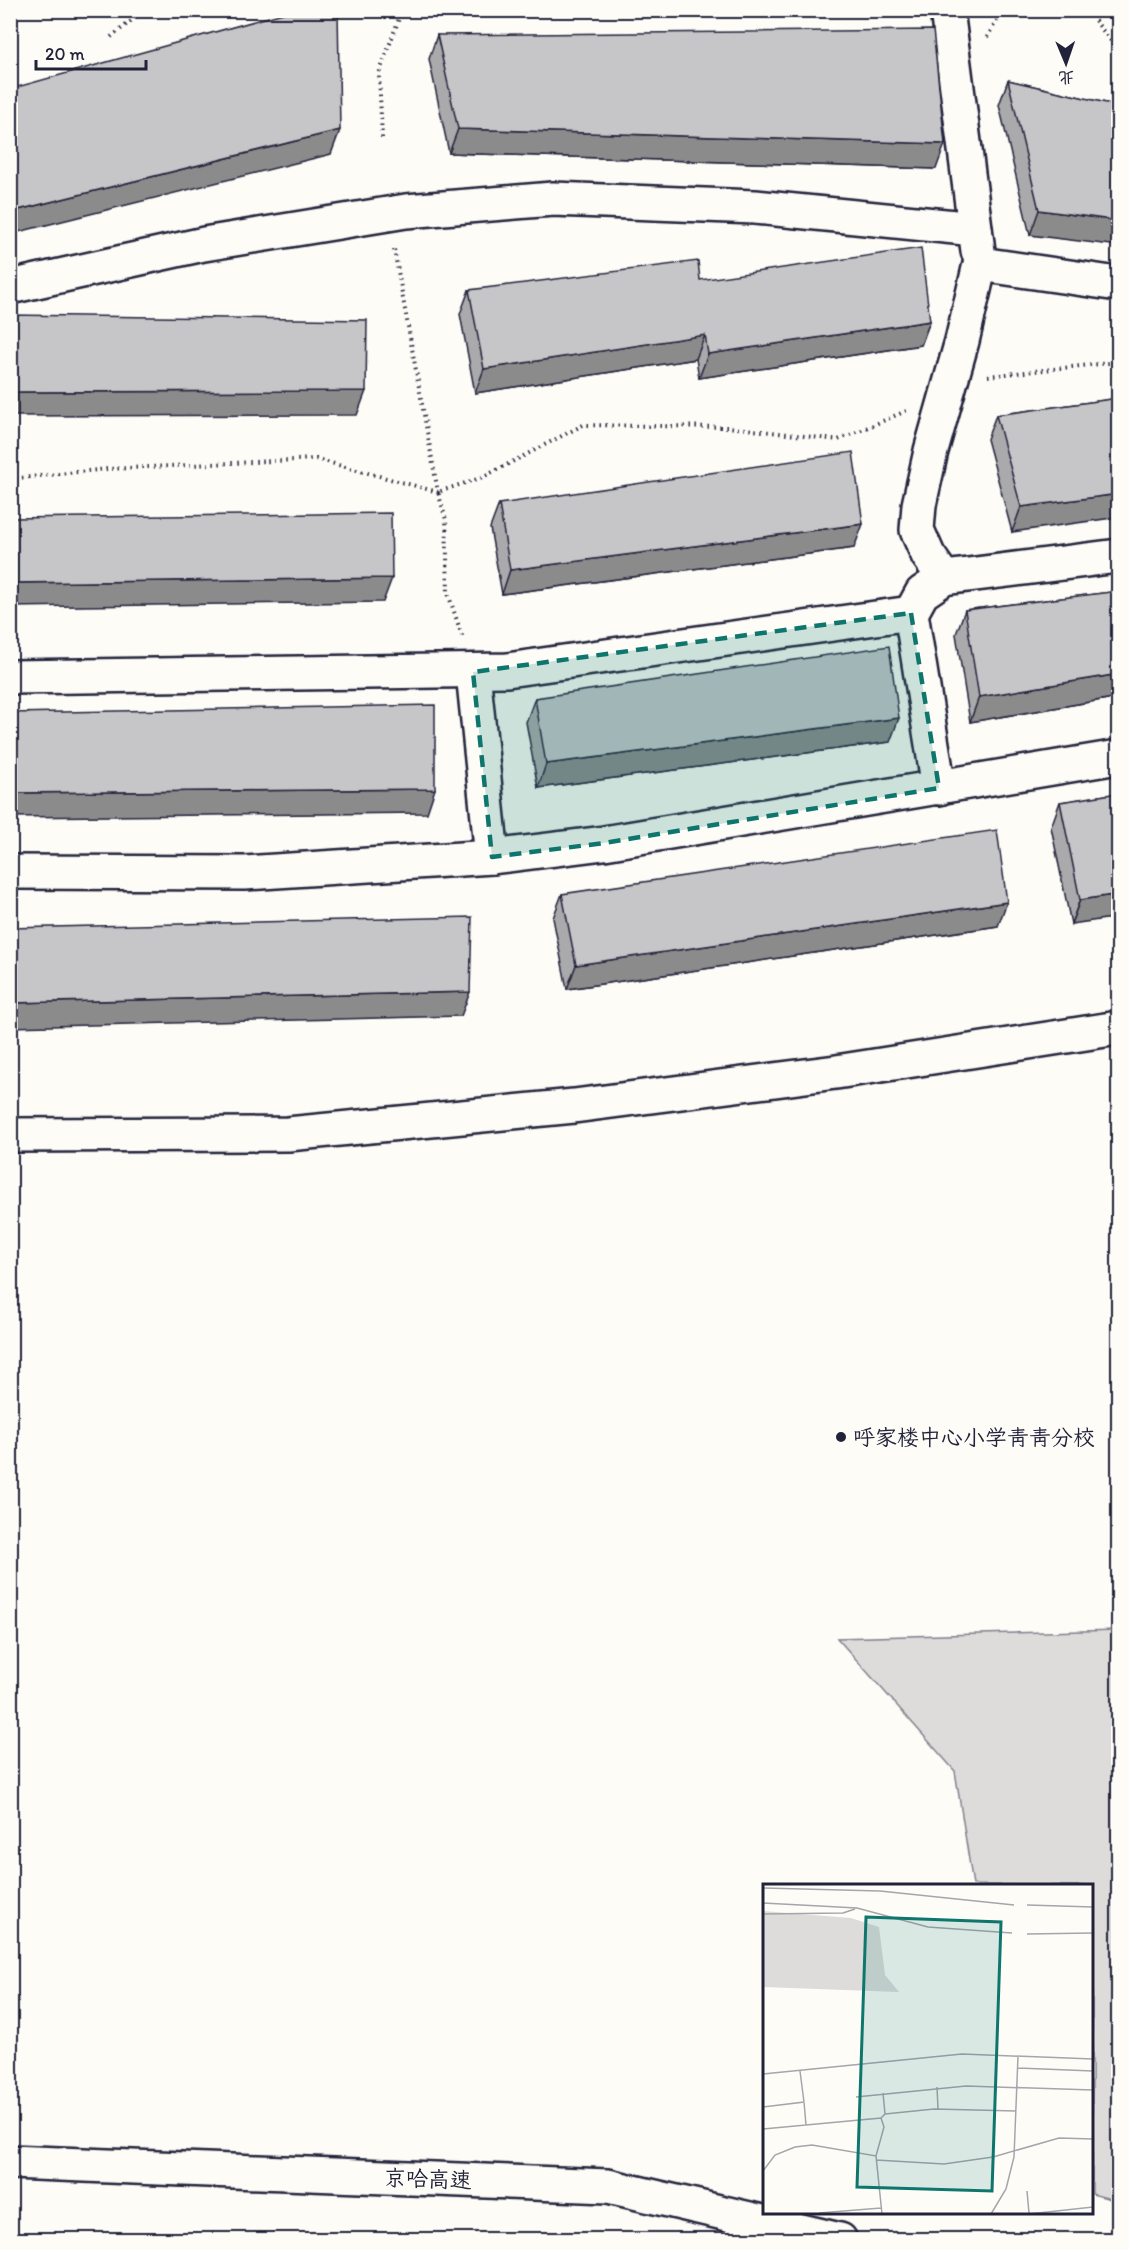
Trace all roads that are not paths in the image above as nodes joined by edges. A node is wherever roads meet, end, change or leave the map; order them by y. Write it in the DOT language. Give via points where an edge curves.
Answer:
graph roads {
  1 [pos="947,10"];
  2 [pos="975,229"];
  3 [pos="980,264"];
  4 [pos="1119,284"];
  5 [pos="10,287"];
  6 [pos="1119,556"];
  7 [pos="944,578"];
  8 [pos="911,614"];
  9 [pos="473,672"];
  10 [pos="10,677"];
  11 [pos="1119,757"];
  12 [pos="939,788"];
  13 [pos="492,856"];
  14 [pos="10,873"];
  15 [pos="1119,1028"];
  16 [pos="10,1135"];
  17 [pos="10,2162"];
  18 [pos="840,2240"];
  1 -- 2 [label="main road"];
  2 -- 3 [label="main road"];
  2 -- 5 [label="main road" via="755,207 553,199 387,214 204,244"];
  3 -- 4 [label="main road"];
  3 -- 7 [label="main road" via="931,451 917,530"];
  6 -- 7 [label="main road"];
  7 -- 8 [label="main road" via="921,593"];
  8 -- 9 [label="main road"];
  8 -- 12 [label="main road"];
  9 -- 10 [label="main road"];
  9 -- 13 [label="main road"];
  11 -- 12 [label="main road"];
  12 -- 13 [label="main road" via="604,843"];
  13 -- 14 [label="main road" via="245,873"];
  15 -- 16 [label="main road" via="608,1102 300,1133"];
  17 -- 18 [label="main road, 京哈高速" via="608,2186"];
}
